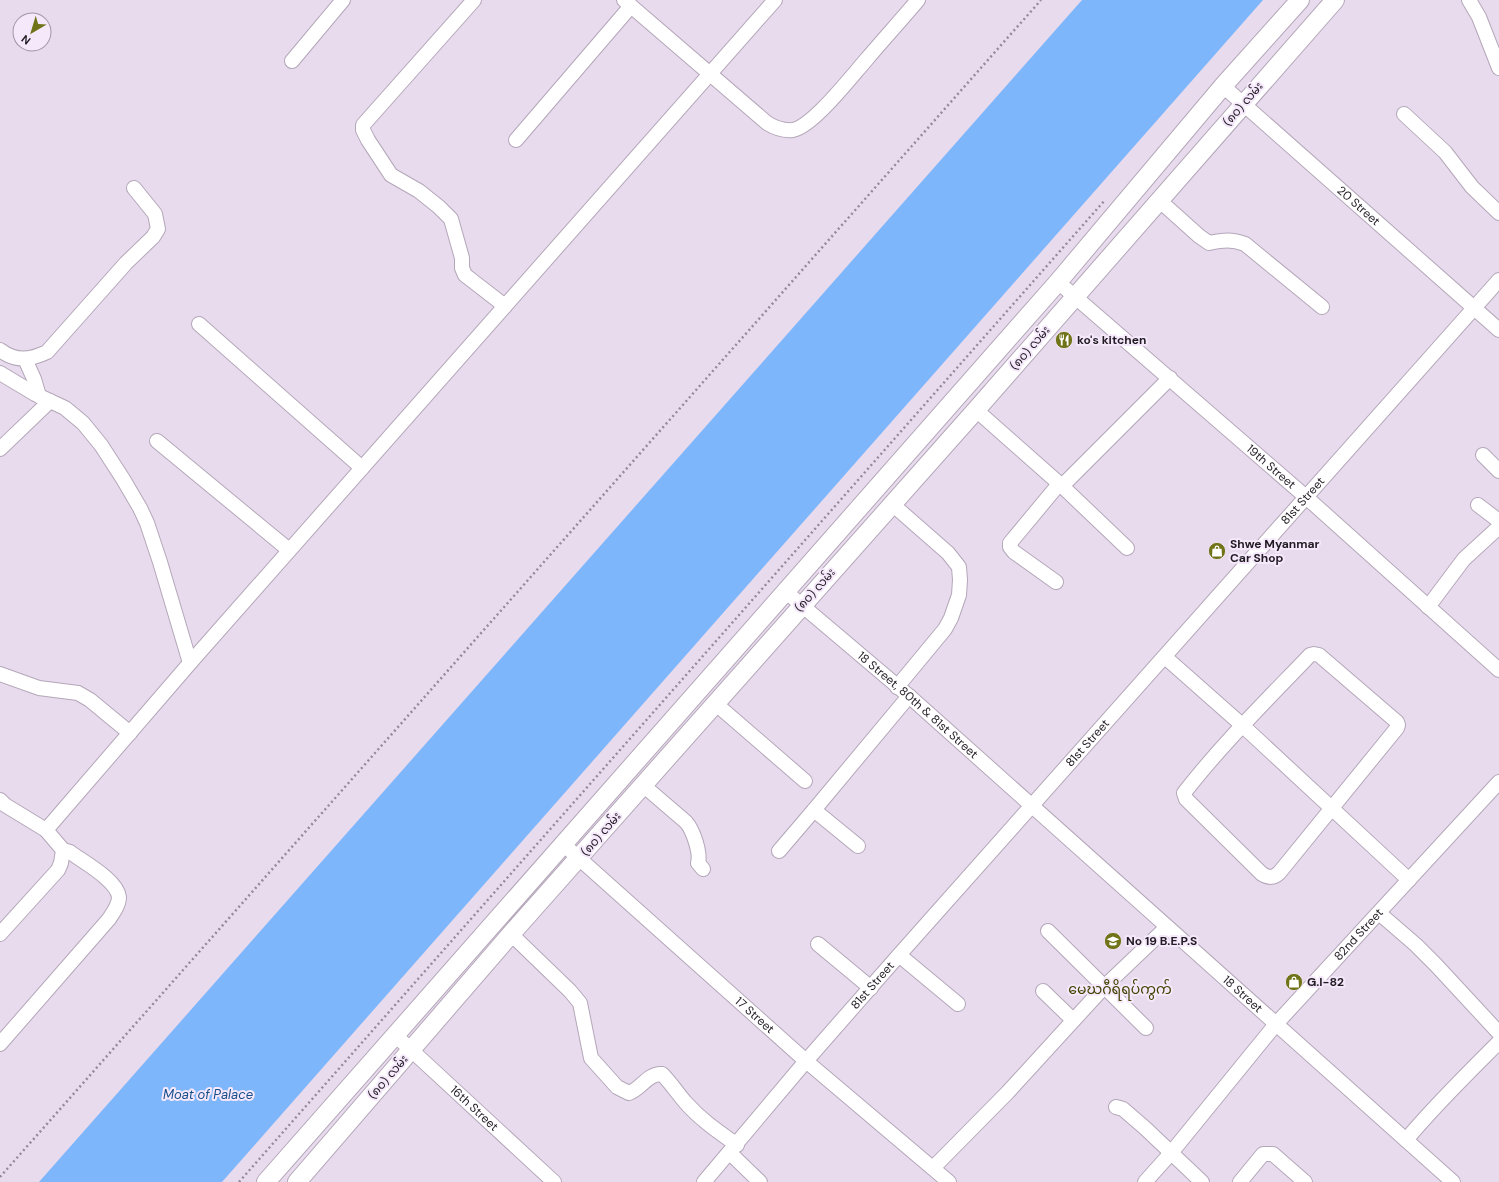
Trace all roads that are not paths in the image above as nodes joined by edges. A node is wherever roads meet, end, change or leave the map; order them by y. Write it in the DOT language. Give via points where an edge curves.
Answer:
graph roads {
  1 [pos="343,0"];
  2 [pos="474,0"];
  3 [pos="775,0"];
  4 [pos="918,0"];
  5 [pos="1300,0"];
  6 [pos="1335,0"];
  7 [pos="1469,0"];
  8 [pos="627,3"];
  9 [pos="292,61"];
  10 [pos="1499,68"];
  11 [pos="711,74"];
  12 [pos="1223,86"];
  13 [pos="1244,103"];
  14 [pos="1404,114"];
  15 [pos="516,140"];
  16 [pos="134,188"];
  17 [pos="1160,201"];
  18 [pos="1499,213"];
  19 [pos="1499,280"];
  20 [pos="1058,282"];
  21 [pos="1076,296"];
  22 [pos="505,306"];
  23 [pos="1322,307"];
  24 [pos="1474,308"];
  25 [pos="199,324"];
  26 [pos="1499,330"];
  27 [pos="0,350"];
  28 [pos="25,359"];
  29 [pos="0,373"];
  30 [pos="1170,378"];
  31 [pos="44,399"];
  32 [pos="976,410"];
  33 [pos="158,441"];
  34 [pos="0,449"];
  35 [pos="1483,455"];
  36 [pos="362,468"];
  37 [pos="1499,471"];
  38 [pos="1060,485"];
  39 [pos="1306,497"];
  40 [pos="892,504"];
  41 [pos="1478,505"];
  42 [pos="1499,521"];
  43 [pos="1496,535"];
  44 [pos="1127,548"];
  45 [pos="289,550"];
  46 [pos="1056,582"];
  47 [pos="785,591"];
  48 [pos="801,606"];
  49 [pos="1428,607"];
  50 [pos="1165,657"];
  51 [pos="190,662"];
  52 [pos="1499,670"];
  53 [pos="0,674"];
  54 [pos="897,687"];
  55 [pos="908,696"];
  56 [pos="716,704"];
  57 [pos="1242,726"];
  58 [pos="130,733"];
  59 [pos="805,781"];
  60 [pos="1499,782"];
  61 [pos="644,786"];
  62 [pos="2,805"];
  63 [pos="1032,806"];
  64 [pos="1331,808"];
  65 [pos="814,810"];
  66 [pos="46,830"];
  67 [pos="563,844"];
  68 [pos="858,846"];
  69 [pos="63,850"];
  70 [pos="779,851"];
  71 [pos="580,858"];
  72 [pos="703,869"];
  73 [pos="1409,880"];
  74 [pos="1379,913"];
  75 [pos="1166,927"];
  76 [pos="1048,930"];
  77 [pos="0,934"];
  78 [pos="512,934"];
  79 [pos="818,944"];
  80 [pos="900,955"];
  81 [pos="1104,987"];
  82 [pos="871,988"];
  83 [pos="1042,992"];
  84 [pos="958,1004"];
  85 [pos="1073,1020"];
  86 [pos="1276,1024"];
  87 [pos="1146,1028"];
  88 [pos="1499,1033"];
  89 [pos="395,1035"];
  90 [pos="1499,1042"];
  91 [pos="0,1044"];
  92 [pos="412,1050"];
  93 [pos="806,1061"];
  94 [pos="1116,1107"];
  95 [pos="1406,1140"];
  96 [pos="733,1149"];
  97 [pos="1171,1153"];
  98 [pos="933,1168"];
  99 [pos="552,1181"];
  100 [pos="266,1182"];
  101 [pos="297,1182"];
  102 [pos="704,1182"];
  103 [pos="760,1182"];
  104 [pos="949,1182"];
  105 [pos="1145,1182"];
  106 [pos="1202,1182"];
  107 [pos="1240,1182"];
  108 [pos="1305,1182"];
  109 [pos="1454,1182"];
  1 -- 9 [label="street"];
  2 -- 22 [label="street" via="363,125 363,130 391,175 419,191 451,219 465,275"];
  3 -- 11 [label="street"];
  4 -- 11 [label="street" via="827,105 794,130 779,129 767,123"];
  5 -- 12 [label="main road, (၈၀) လမ်း"];
  6 -- 13 [label="main road, (၈၀) လမ်း"];
  7 -- 10 [label="street"];
  8 -- 11 [label="street"];
  8 -- 15 [label="street"];
  11 -- 22 [label="street"];
  12 -- 13 [label="street, 20 Street"];
  12 -- 20 [label="main road, (၈၀) လမ်း"];
  13 -- 17 [label="main road, (၈၀) လမ်း"];
  13 -- 24 [label="street, 20 Street"];
  14 -- 18 [label="street" via="1445,152 1472,187"];
  16 -- 28 [label="street" via="155,214 158,229 153,237 126,263 47,352"];
  17 -- 21 [label="main road, (၈၀) လမ်း"];
  17 -- 23 [label="street" via="1209,243 1224,239 1245,244"];
  19 -- 24 [label="street, 81st Street"];
  20 -- 21 [label="street, 19th Street"];
  20 -- 47 [label="main road, (၈၀) လမ်း"];
  21 -- 30 [label="street, 19th Street"];
  21 -- 32 [label="main road, (၈၀) လမ်း"];
  22 -- 36 [label="street"];
  24 -- 26 [label="street, 20 Street"];
  24 -- 39 [label="street, 81st Street"];
  25 -- 36 [label="street"];
  27 -- 28 [label="street" via="5,354"];
  28 -- 31 [label="street"];
  29 -- 31 [label="street"];
  30 -- 38 [label="street"];
  30 -- 39 [label="street, 19th Street"];
  31 -- 34 [label="street"];
  31 -- 51 [label="street" via="65,408 83,423 112,462 140,508 160,562"];
  32 -- 38 [label="street"];
  32 -- 40 [label="main road, (၈၀) လမ်း"];
  33 -- 45 [label="street"];
  35 -- 37 [label="street"];
  36 -- 45 [label="street"];
  38 -- 44 [label="street"];
  38 -- 46 [label="street" via="1010,543 1014,552"];
  39 -- 49 [label="street, 19th Street"];
  39 -- 50 [label="street, 81st Street"];
  40 -- 48 [label="main road, (၈၀) လမ်း"];
  40 -- 54 [label="street" via="948,553 959,567 960,580 959,596 945,629"];
  41 -- 42 [label="street"];
  43 -- 49 [label="street" via="1464,559"];
  45 -- 51 [label="street"];
  47 -- 48 [label="street"];
  47 -- 67 [label="main road, (၈၀) လမ်း"];
  48 -- 54 [label="street, 18 Street, 80th & 81st Street"];
  48 -- 56 [label="main road, (၈၀) လမ်း"];
  49 -- 52 [label="street, 19th Street"];
  50 -- 57 [label="street"];
  50 -- 63 [label="street, 81st Street"];
  51 -- 58 [label="street"];
  53 -- 58 [label="street" via="40,688 78,693"];
  54 -- 55 [label="street, 18 Street, 80th & 81st Street"];
  55 -- 63 [label="street, 18 Street, 80th & 81st Street"];
  55 -- 65 [label="street"];
  56 -- 59 [label="street"];
  56 -- 61 [label="main road, (၈၀) လမ်း"];
  57 -- 64 [label="street"];
  57 -- 64 [label="street" via="1199,774 1184,796 1262,874 1270,878 1279,873"];
  57 -- 64 [label="street" via="1310,655 1314,654 1319,655 1397,722 1397,728"];
  58 -- 66 [label="street"];
  60 -- 73 [label="street, 82nd Street"];
  61 -- 71 [label="main road, (၈၀) လမ်း"];
  61 -- 72 [label="street" via="691,828 699,857 698,863"];
  62 -- 66 [label="street"];
  63 -- 75 [label="street, 18 Street"];
  63 -- 80 [label="street, 81st Street"];
  64 -- 73 [label="street"];
  65 -- 68 [label="street"];
  65 -- 70 [label="street"];
  66 -- 69 [label="street"];
  67 -- 71 [label="street, 17 Street"];
  67 -- 89 [label="main road, (၈၀) လမ်း"];
  69 -- 77 [label="street" via="58,870"];
  69 -- 91 [label="street" via="70,852 112,882 119,897 118,905"];
  71 -- 78 [label="main road, (၈၀) လမ်း"];
  71 -- 93 [label="street, 17 Street"];
  73 -- 74 [label="street, 82nd Street"];
  74 -- 86 [label="street, 82nd Street"];
  74 -- 88 [label="street" via="1416,945"];
  75 -- 81 [label="street"];
  75 -- 86 [label="street, 18 Street"];
  76 -- 81 [label="street"];
  78 -- 92 [label="main road, (၈၀) လမ်း"];
  78 -- 96 [label="street" via="580,1003 591,1058 617,1087 629,1093 633,1092 644,1081 662,1074 687,1104"];
  79 -- 82 [label="street"];
  80 -- 82 [label="street, 81st Street"];
  80 -- 84 [label="street"];
  81 -- 85 [label="street"];
  81 -- 87 [label="street"];
  82 -- 93 [label="street, 81st Street"];
  83 -- 85 [label="street"];
  85 -- 98 [label="street" via="1008,1092"];
  86 -- 95 [label="street, 18 Street"];
  86 -- 97 [label="street, 82nd Street"];
  89 -- 92 [label="street, 16th Street"];
  89 -- 100 [label="main road, (၈၀) လမ်း"];
  90 -- 95 [label="street" via="1430,1111"];
  92 -- 99 [label="street, 16th Street"];
  92 -- 101 [label="main road, (၈၀) လမ်း"];
  93 -- 96 [label="street, 81st Street"];
  93 -- 98 [label="street, 17 Street"];
  94 -- 97 [label="street" via="1123,1109"];
  95 -- 109 [label="street, 18 Street"];
  96 -- 102 [label="street, 81st Street"];
  96 -- 103 [label="street"];
  97 -- 105 [label="street, 82nd Street"];
  97 -- 106 [label="street"];
  98 -- 104 [label="street, 17 Street"];
  107 -- 108 [label="street" via="1263,1154 1269,1153"];
}
